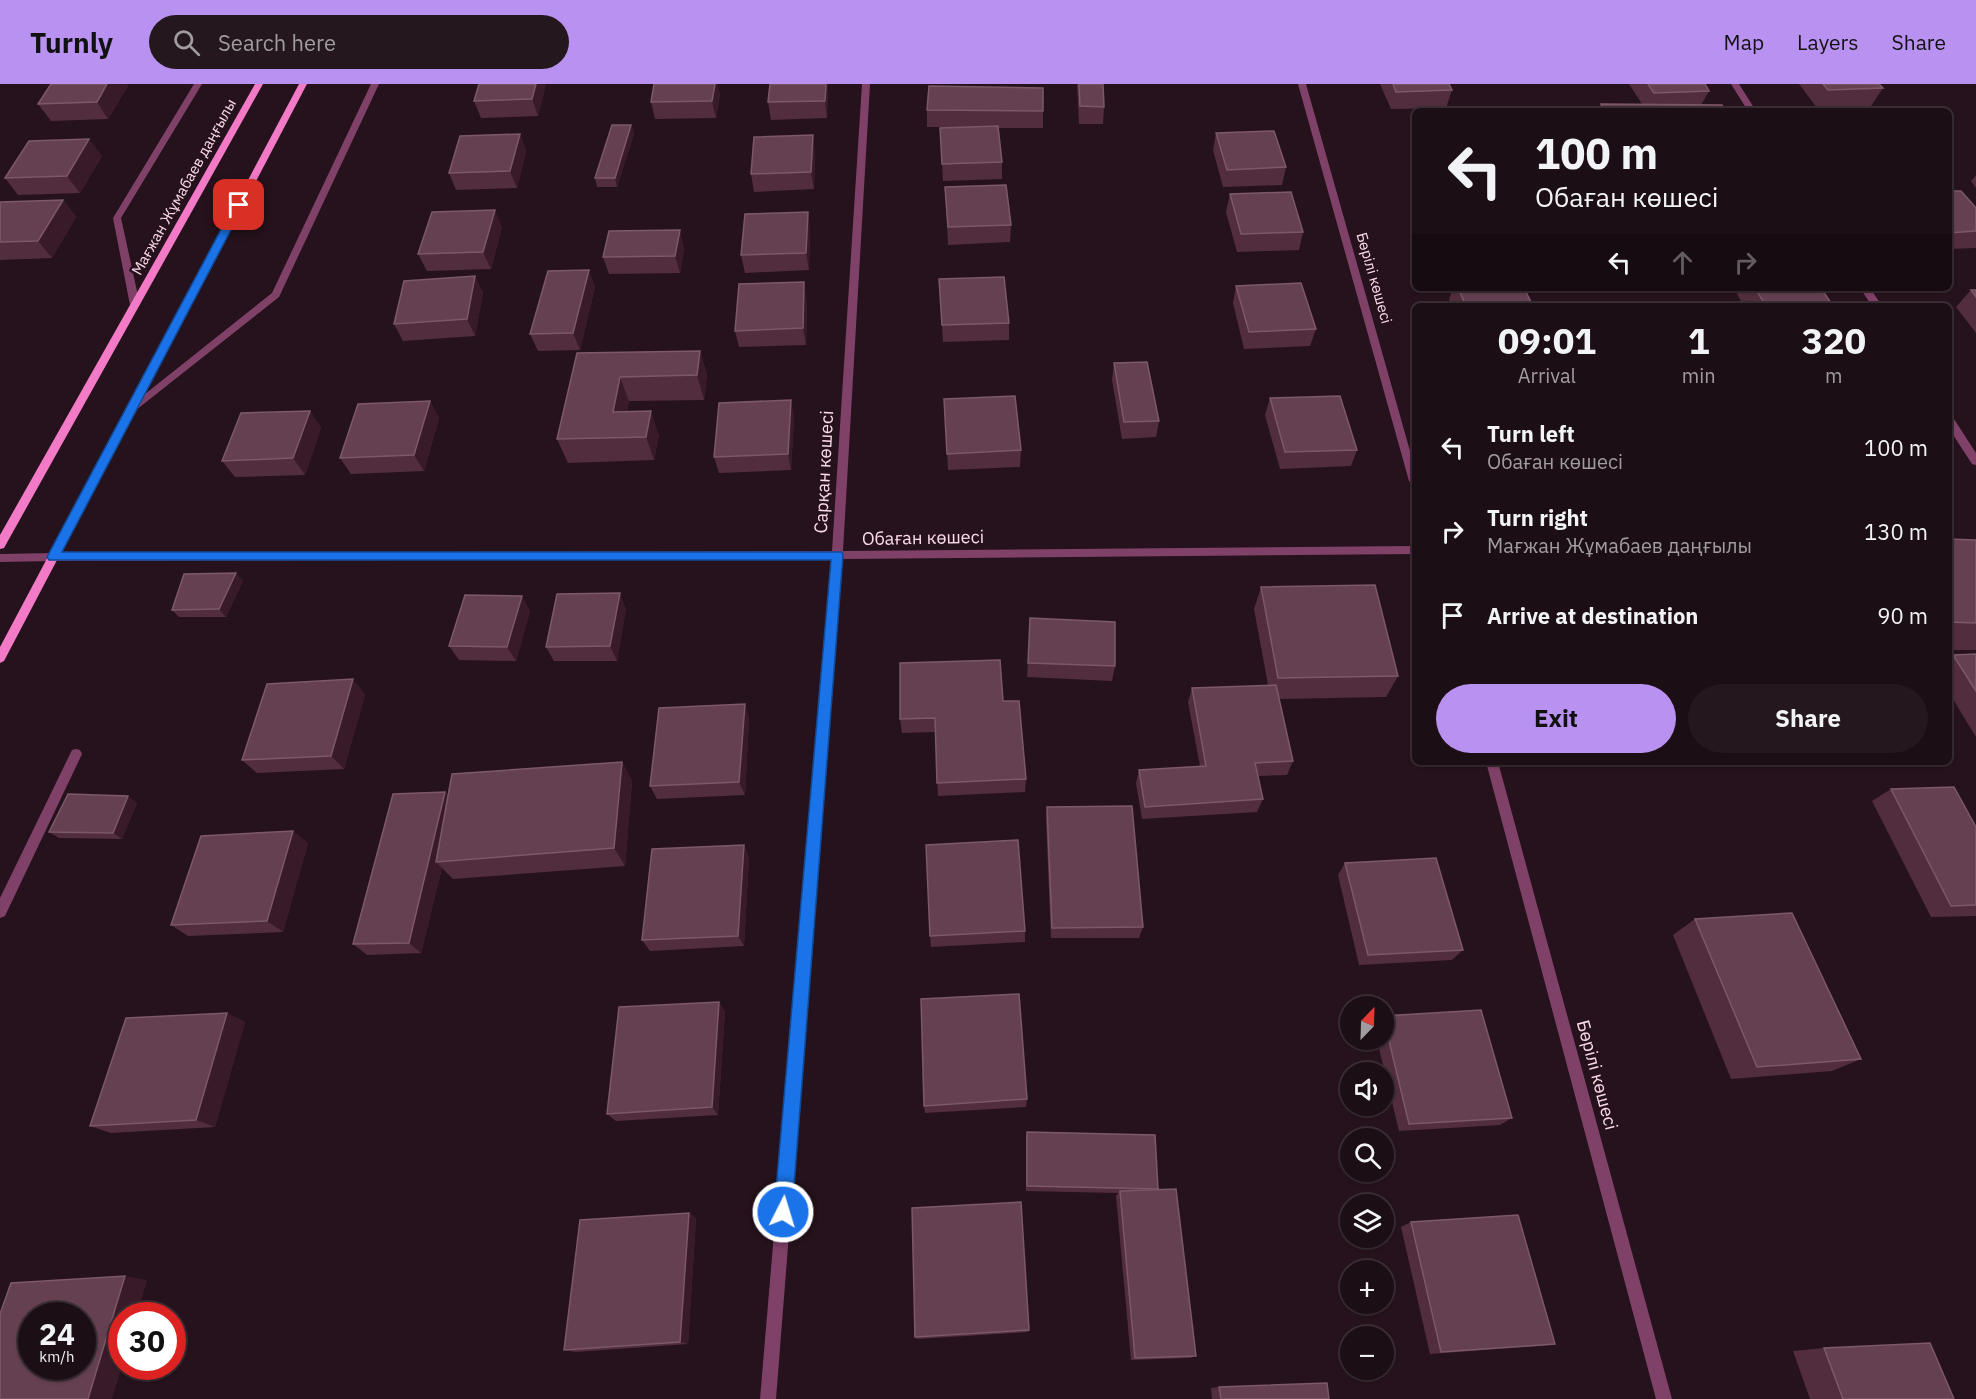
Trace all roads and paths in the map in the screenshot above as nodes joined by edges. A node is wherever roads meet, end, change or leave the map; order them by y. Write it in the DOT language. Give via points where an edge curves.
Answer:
graph roads {
  1 [pos="198,84"];
  2 [pos="260,84"];
  3 [pos="303,84"];
  4 [pos="375,84"];
  5 [pos="866,84"];
  6 [pos="1302,84"];
  7 [pos="1735,84"];
  8 [pos="1750,108"];
  9 [pos="135,305"];
  10 [pos="133,408"];
  11 [pos="1952,424"];
  12 [pos="1976,461"];
  13 [pos="1412,474"];
  14 [pos="0,545"];
  15 [pos="1412,550"];
  16 [pos="837,555"];
  17 [pos="54,557"];
  18 [pos="0,558"];
  19 [pos="0,658"];
  20 [pos="76,754"];
  21 [pos="1493,765"];
  22 [pos="0,912"];
  23 [pos="768,1399"];
  24 [pos="1664,1399"];
  1 -- 9 [label="street, Мағжан Жұмабаев даңғылы" via="117,218"];
  2 -- 9 [label="main road, Мағжан Жұмабаев даңғылы"];
  3 -- 10 [label="main road"];
  4 -- 10 [label="street" via="276,295"];
  5 -- 16 [label="street, Сарқан көшесі"];
  6 -- 13 [label="street, Бөрілі көшесі"];
  7 -- 8 [label="street"];
  9 -- 14 [label="main road, Мағжан Жұмабаев даңғылы"];
  10 -- 17 [label="main road"];
  11 -- 12 [label="street"];
  15 -- 16 [label="street, Обаған көшесі"];
  16 -- 17 [label="street, Обаған көшесі"];
  16 -- 23 [label="street, Сарқан көшесі"];
  17 -- 18 [label="street, Обаған көшесі"];
  17 -- 19 [label="main road"];
  20 -- 22 [label="street"];
  21 -- 24 [label="street, Бөрілі көшесі"];
}
